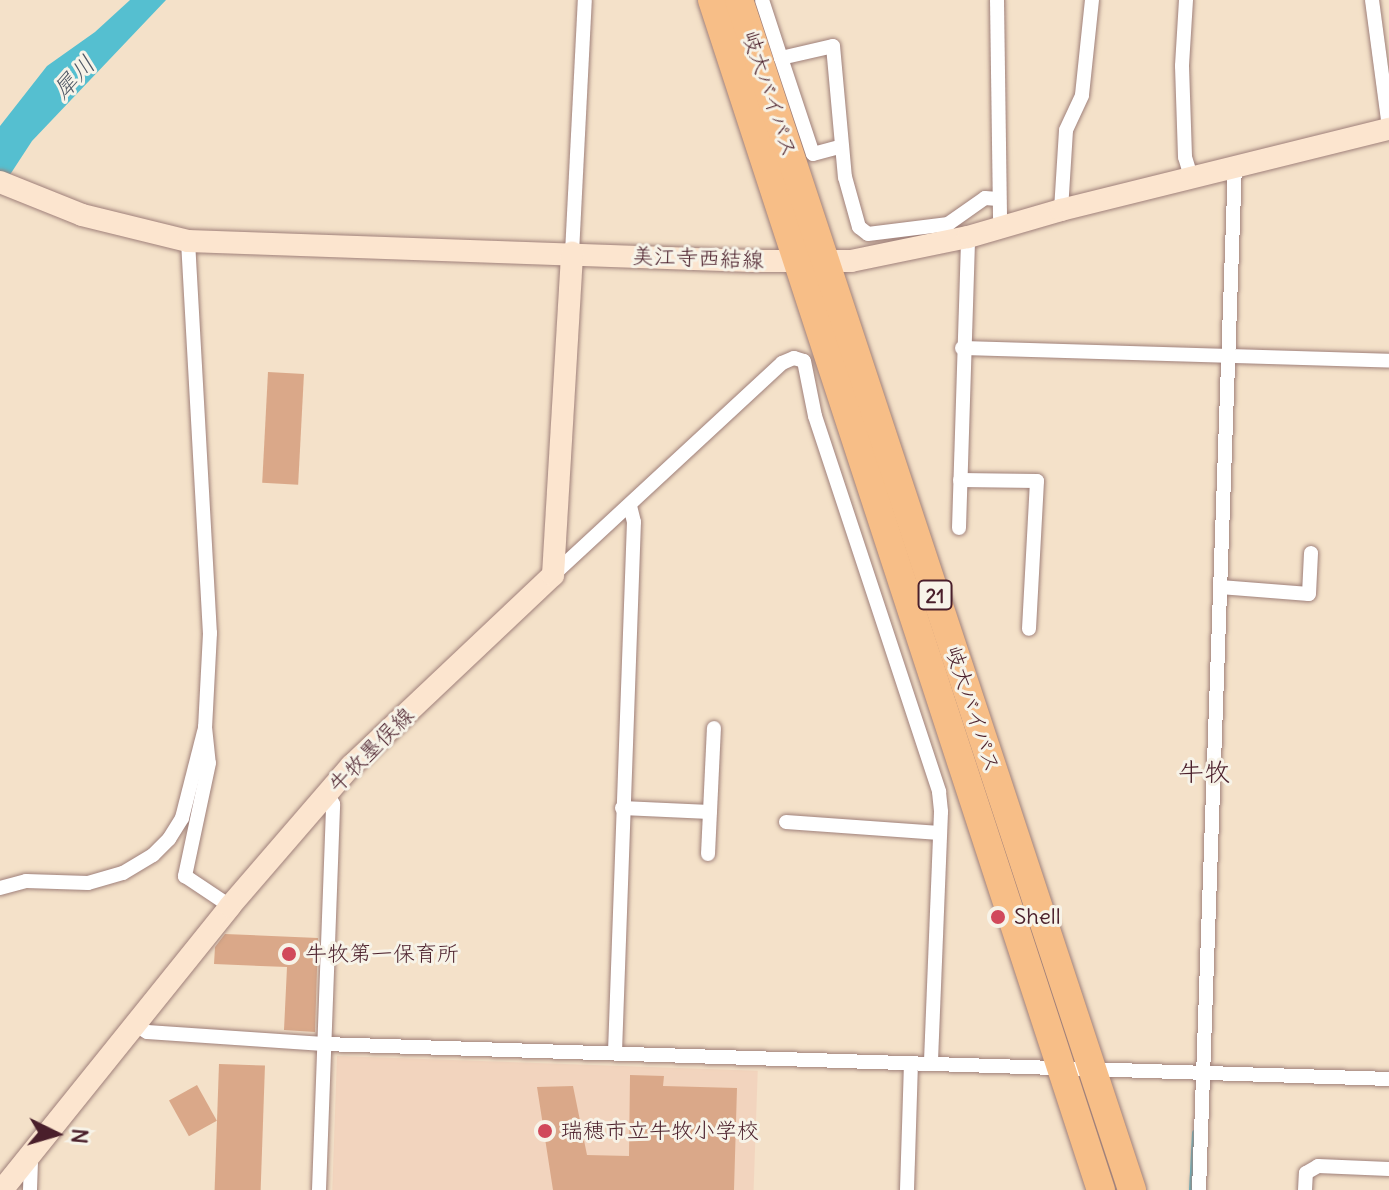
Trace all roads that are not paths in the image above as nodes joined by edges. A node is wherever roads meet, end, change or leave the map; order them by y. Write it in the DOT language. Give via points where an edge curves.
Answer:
graph roads {
  1 [pos="585,0"];
  2 [pos="712,0"];
  3 [pos="739,0"];
  4 [pos="762,0"];
  5 [pos="997,0"];
  6 [pos="1092,0"];
  7 [pos="1186,0"];
  8 [pos="1372,0"];
  9 [pos="781,58"];
  10 [pos="1389,128"];
  11 [pos="840,147"];
  12 [pos="1235,166"];
  13 [pos="1191,177"];
  14 [pos="8,186"];
  15 [pos="998,199"];
  16 [pos="1061,210"];
  17 [pos="1000,227"];
  18 [pos="968,237"];
  19 [pos="188,241"];
  20 [pos="572,253"];
  21 [pos="795,261"];
  22 [pos="825,261"];
  23 [pos="962,348"];
  24 [pos="1228,355"];
  25 [pos="1389,361"];
  26 [pos="960,480"];
  27 [pos="630,506"];
  28 [pos="959,528"];
  29 [pos="1311,553"];
  30 [pos="553,575"];
  31 [pos="1220,587"];
  32 [pos="1029,629"];
  33 [pos="205,727"];
  34 [pos="714,728"];
  35 [pos="327,793"];
  36 [pos="622,808"];
  37 [pos="710,812"];
  38 [pos="792,819"];
  39 [pos="940,833"];
  40 [pos="708,854"];
  41 [pos="0,888"];
  42 [pos="230,906"];
  43 [pos="135,1025"];
  44 [pos="324,1044"];
  45 [pos="615,1052"];
  46 [pos="911,1064"];
  47 [pos="931,1064"];
  48 [pos="1063,1068"];
  49 [pos="1092,1069"];
  50 [pos="1204,1072"];
  51 [pos="1389,1079"];
  52 [pos="31,1153"];
  53 [pos="1389,1169"];
  54 [pos="2,1190"];
  55 [pos="30,1190"];
  56 [pos="319,1190"];
  57 [pos="907,1190"];
  58 [pos="1101,1190"];
  59 [pos="1132,1190"];
  60 [pos="1199,1190"];
  61 [pos="1305,1190"];
  1 -- 20 [label="street"];
  2 -- 21 [label="highway, 岐大バイパス / 21"];
  3 -- 22 [label="highway, 岐大バイパス / 21"];
  4 -- 9 [label="street"];
  5 -- 15 [label="street"];
  6 -- 16 [label="street" via="1082,95 1066,130"];
  7 -- 13 [label="street" via="1185,141"];
  8 -- 10 [label="street"];
  9 -- 11 [label="street" via="813,154"];
  9 -- 11 [label="street" via="833,46"];
  10 -- 12 [label="main road, 美江寺西結線"];
  11 -- 15 [label="street" via="851,204 859,227 868,234 948,224 985,198"];
  12 -- 13 [label="main road, 美江寺西結線"];
  12 -- 24 [label="street"];
  13 -- 16 [label="main road, 美江寺西結線"];
  14 -- 19 [label="main road, 美江寺西結線" via="82,215"];
  15 -- 17 [label="street"];
  16 -- 17 [label="main road, 美江寺西結線"];
  17 -- 18 [label="main road, 美江寺西結線"];
  18 -- 22 [label="main road, 美江寺西結線" via="851,261"];
  18 -- 23 [label="street"];
  19 -- 20 [label="main road, 美江寺西結線"];
  19 -- 33 [label="street" via="210,633"];
  20 -- 21 [label="main road, 美江寺西結線"];
  20 -- 30 [label="main road"];
  21 -- 22 [label="main road, 美江寺西結線"];
  21 -- 48 [label="highway, 岐大バイパス / 21"];
  22 -- 49 [label="highway, 岐大バイパス / 21"];
  23 -- 24 [label="street"];
  23 -- 26 [label="street"];
  24 -- 25 [label="street"];
  24 -- 31 [label="street"];
  26 -- 28 [label="street"];
  26 -- 32 [label="street" via="1037,481"];
  27 -- 30 [label="street"];
  27 -- 36 [label="street" via="634,522"];
  27 -- 39 [label="street" via="782,363 804,361 815,416 939,792"];
  29 -- 31 [label="street" via="1309,594"];
  30 -- 35 [label="main road, 牛牧墨俣線"];
  31 -- 50 [label="street"];
  33 -- 41 [label="street" via="182,818 153,855 123,873 88,883 26,881"];
  33 -- 42 [label="street" via="209,763 185,876"];
  34 -- 37 [label="street"];
  35 -- 42 [label="main road, 牛牧墨俣線"];
  35 -- 44 [label="street" via="333,804"];
  36 -- 37 [label="street"];
  36 -- 45 [label="street"];
  37 -- 40 [label="street"];
  38 -- 39 [label="street"];
  39 -- 47 [label="street"];
  42 -- 43 [label="main road, 牛牧墨俣線"];
  43 -- 44 [label="street" via="147,1032"];
  43 -- 52 [label="main road, 牛牧墨俣線"];
  44 -- 45 [label="street"];
  44 -- 56 [label="street"];
  45 -- 46 [label="street"];
  46 -- 47 [label="street"];
  46 -- 57 [label="street"];
  47 -- 48 [label="street"];
  48 -- 49 [label="street"];
  48 -- 58 [label="highway, 岐大バイパス / 21"];
  49 -- 50 [label="street"];
  49 -- 59 [label="highway, 岐大バイパス / 21"];
  50 -- 51 [label="street"];
  50 -- 60 [label="street"];
  52 -- 54 [label="main road, 牛牧墨俣線"];
  52 -- 55 [label="street"];
  53 -- 61 [label="street" via="1318,1166 1306,1173"];
}
